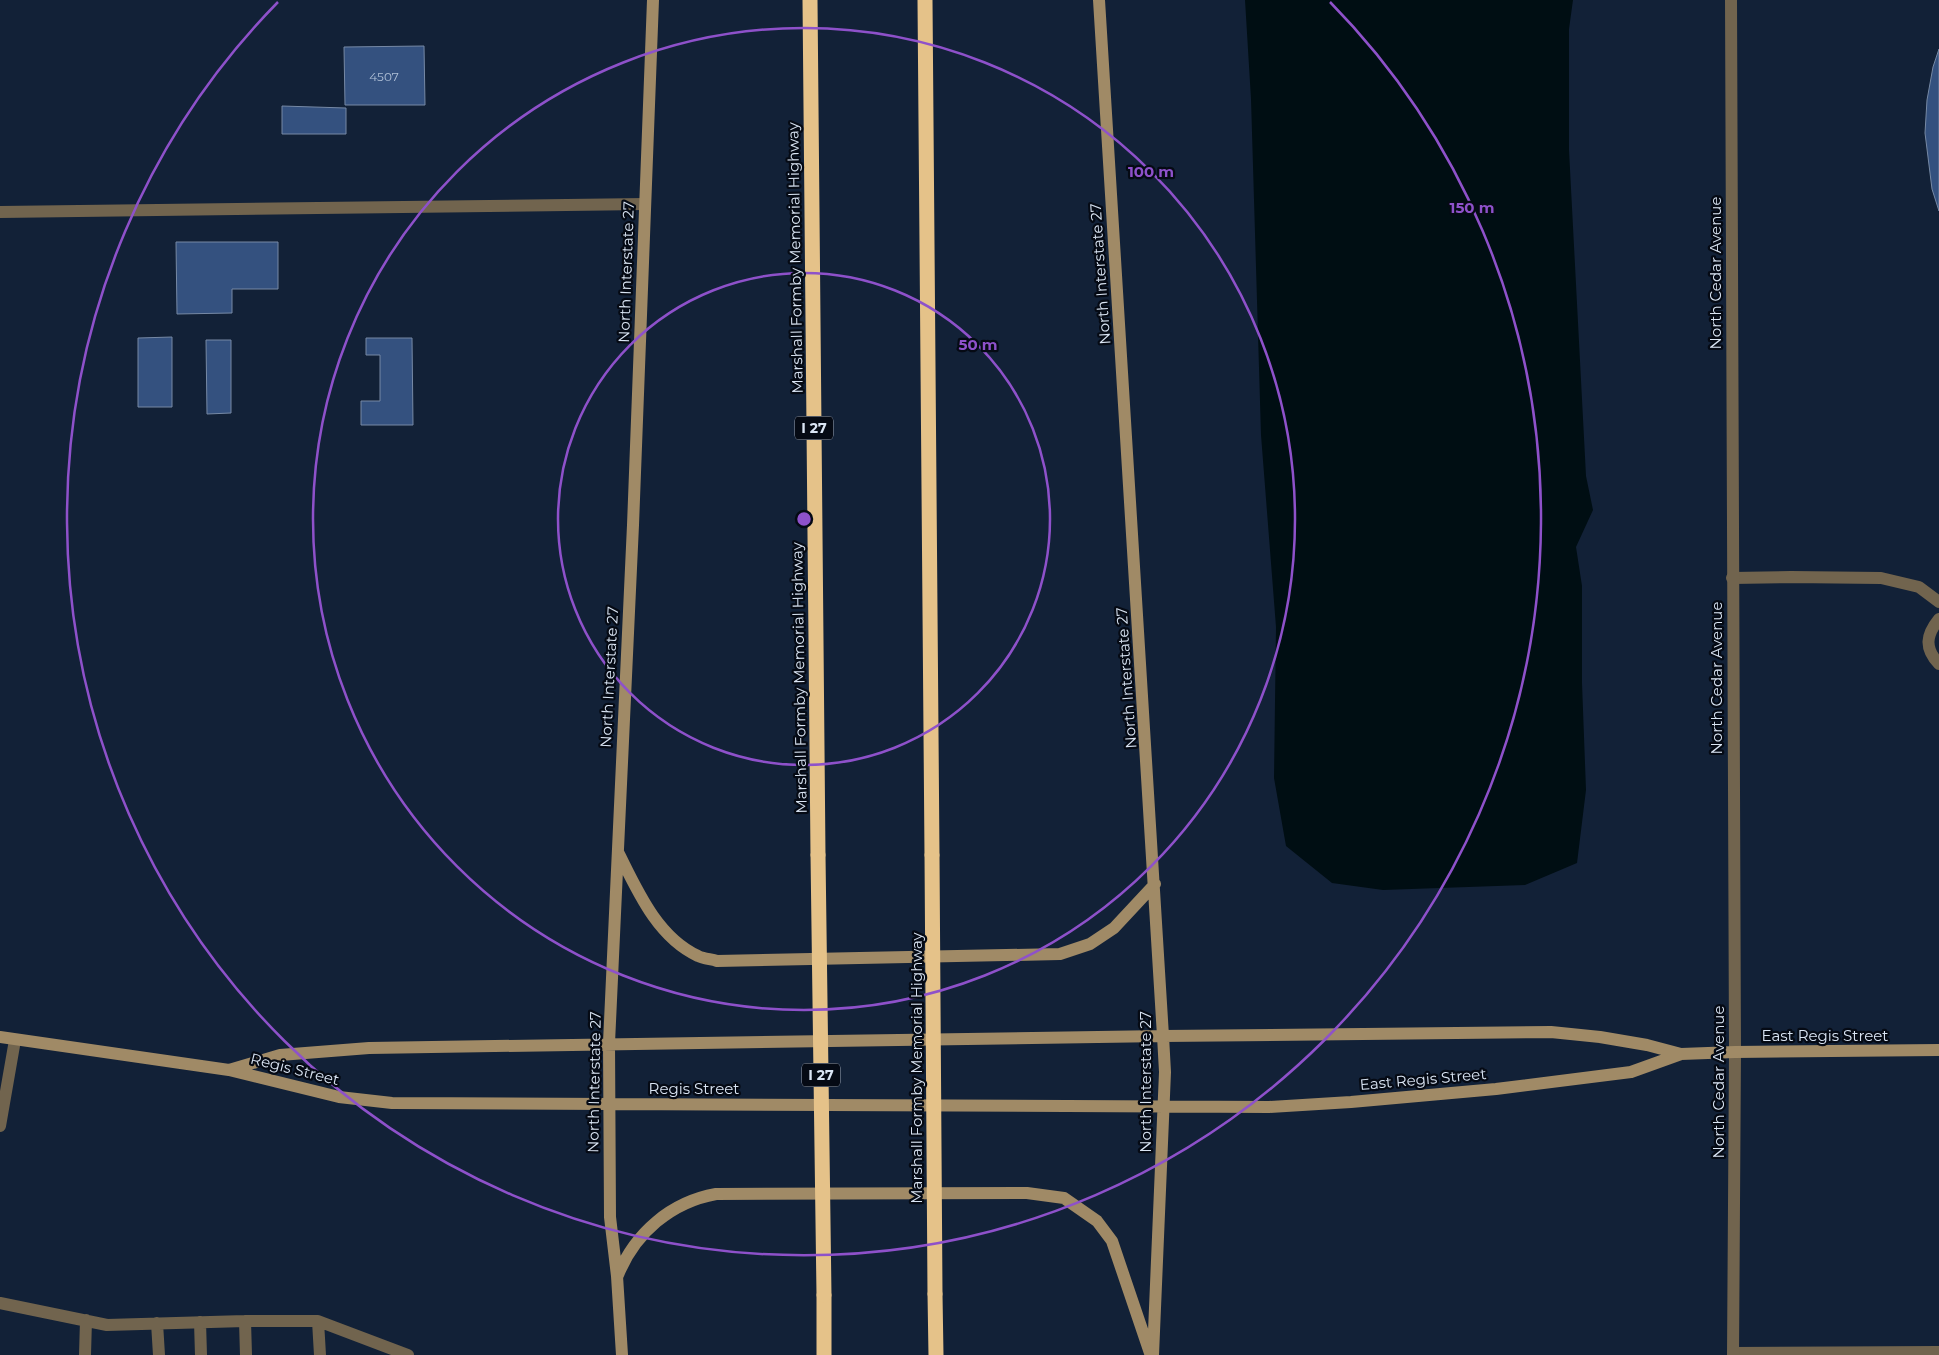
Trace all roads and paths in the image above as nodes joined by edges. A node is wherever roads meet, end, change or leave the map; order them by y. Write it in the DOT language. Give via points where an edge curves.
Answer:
graph roads {
  1 [pos="653,0"];
  2 [pos="810,0"];
  3 [pos="925,0"];
  4 [pos="1099,0"];
  5 [pos="1730,0"];
  6 [pos="645,204"];
  7 [pos="0,212"];
  8 [pos="1732,578"];
  9 [pos="1939,602"];
  10 [pos="1939,619"];
  11 [pos="1939,664"];
  12 [pos="617,849"];
  13 [pos="1155,884"];
  14 [pos="1163,1036"];
  15 [pos="0,1037"];
  16 [pos="16,1040"];
  17 [pos="609,1043"];
  18 [pos="1939,1050"];
  19 [pos="1735,1052"];
  20 [pos="1681,1054"];
  21 [pos="229,1070"];
  22 [pos="608,1104"];
  23 [pos="1163,1106"];
  24 [pos="0,1126"];
  25 [pos="617,1276"];
  26 [pos="0,1302"];
  27 [pos="86,1320"];
  28 [pos="245,1321"];
  29 [pos="318,1321"];
  30 [pos="200,1322"];
  31 [pos="157,1323"];
  32 [pos="1939,1352"];
  33 [pos="1733,1354"];
  34 [pos="85,1355"];
  35 [pos="159,1355"];
  36 [pos="201,1355"];
  37 [pos="246,1355"];
  38 [pos="320,1355"];
  39 [pos="408,1355"];
  40 [pos="622,1355"];
  41 [pos="824,1355"];
  42 [pos="936,1355"];
  43 [pos="1152,1355"];
  1 -- 6 [label="main road, North Interstate 27"];
  2 -- 41 [label="highway, Marshall Formby Memorial Highway / I 27, bridge"];
  3 -- 42 [label="highway, Marshall Formby Memorial Highway, bridge"];
  4 -- 13 [label="main road, North Interstate 27"];
  5 -- 8 [label="street, North Cedar Avenue"];
  6 -- 7 [label="street"];
  6 -- 12 [label="main road, North Interstate 27"];
  8 -- 9 [label="street" via="1881,578 1919,587"];
  8 -- 19 [label="street, North Cedar Avenue"];
  10 -- 11 [label="street" via="1930,630 1928,643 1930,655"];
  12 -- 13 [label="main road" via="657,923 681,946 700,957 717,960 1060,954 1090,944 1114,928"];
  12 -- 17 [label="main road, North Interstate 27"];
  13 -- 14 [label="main road, North Interstate 27"];
  14 -- 17 [label="main road, Regis Street"];
  14 -- 20 [label="main road, East Regis Street" via="1551,1032 1600,1037"];
  14 -- 23 [label="main road, North Interstate 27"];
  15 -- 16 [label="main road, Regis Street"];
  16 -- 21 [label="main road, Regis Street"];
  16 -- 24 [label="street"];
  17 -- 21 [label="main road, Regis Street" via="369,1048 280,1055"];
  17 -- 22 [label="main road, North Interstate 27"];
  18 -- 19 [label="main road, East Regis Street"];
  19 -- 20 [label="main road, East Regis Street"];
  19 -- 33 [label="street, North Cedar Avenue"];
  20 -- 23 [label="main road, East Regis Street" via="1630,1072 1496,1089 1269,1107"];
  21 -- 22 [label="main road, Regis Street" via="339,1097 392,1103"];
  22 -- 23 [label="main road, Regis Street"];
  22 -- 25 [label="main road, North Interstate 27" via="610,1217"];
  23 -- 43 [label="main road, North Interstate 27"];
  25 -- 40 [label="main road, North Interstate 27"];
  25 -- 43 [label="main road" via="624,1260 657,1219 697,1197 716,1194 1027,1193 1064,1198 1097,1221 1112,1241"];
  26 -- 27 [label="street"];
  27 -- 31 [label="street" via="107,1325"];
  27 -- 34 [label="street"];
  28 -- 29 [label="street"];
  28 -- 30 [label="street"];
  28 -- 37 [label="street"];
  29 -- 38 [label="street"];
  29 -- 39 [label="street"];
  30 -- 31 [label="street"];
  30 -- 36 [label="street"];
  31 -- 35 [label="street"];
  32 -- 33 [label="street"];
}
